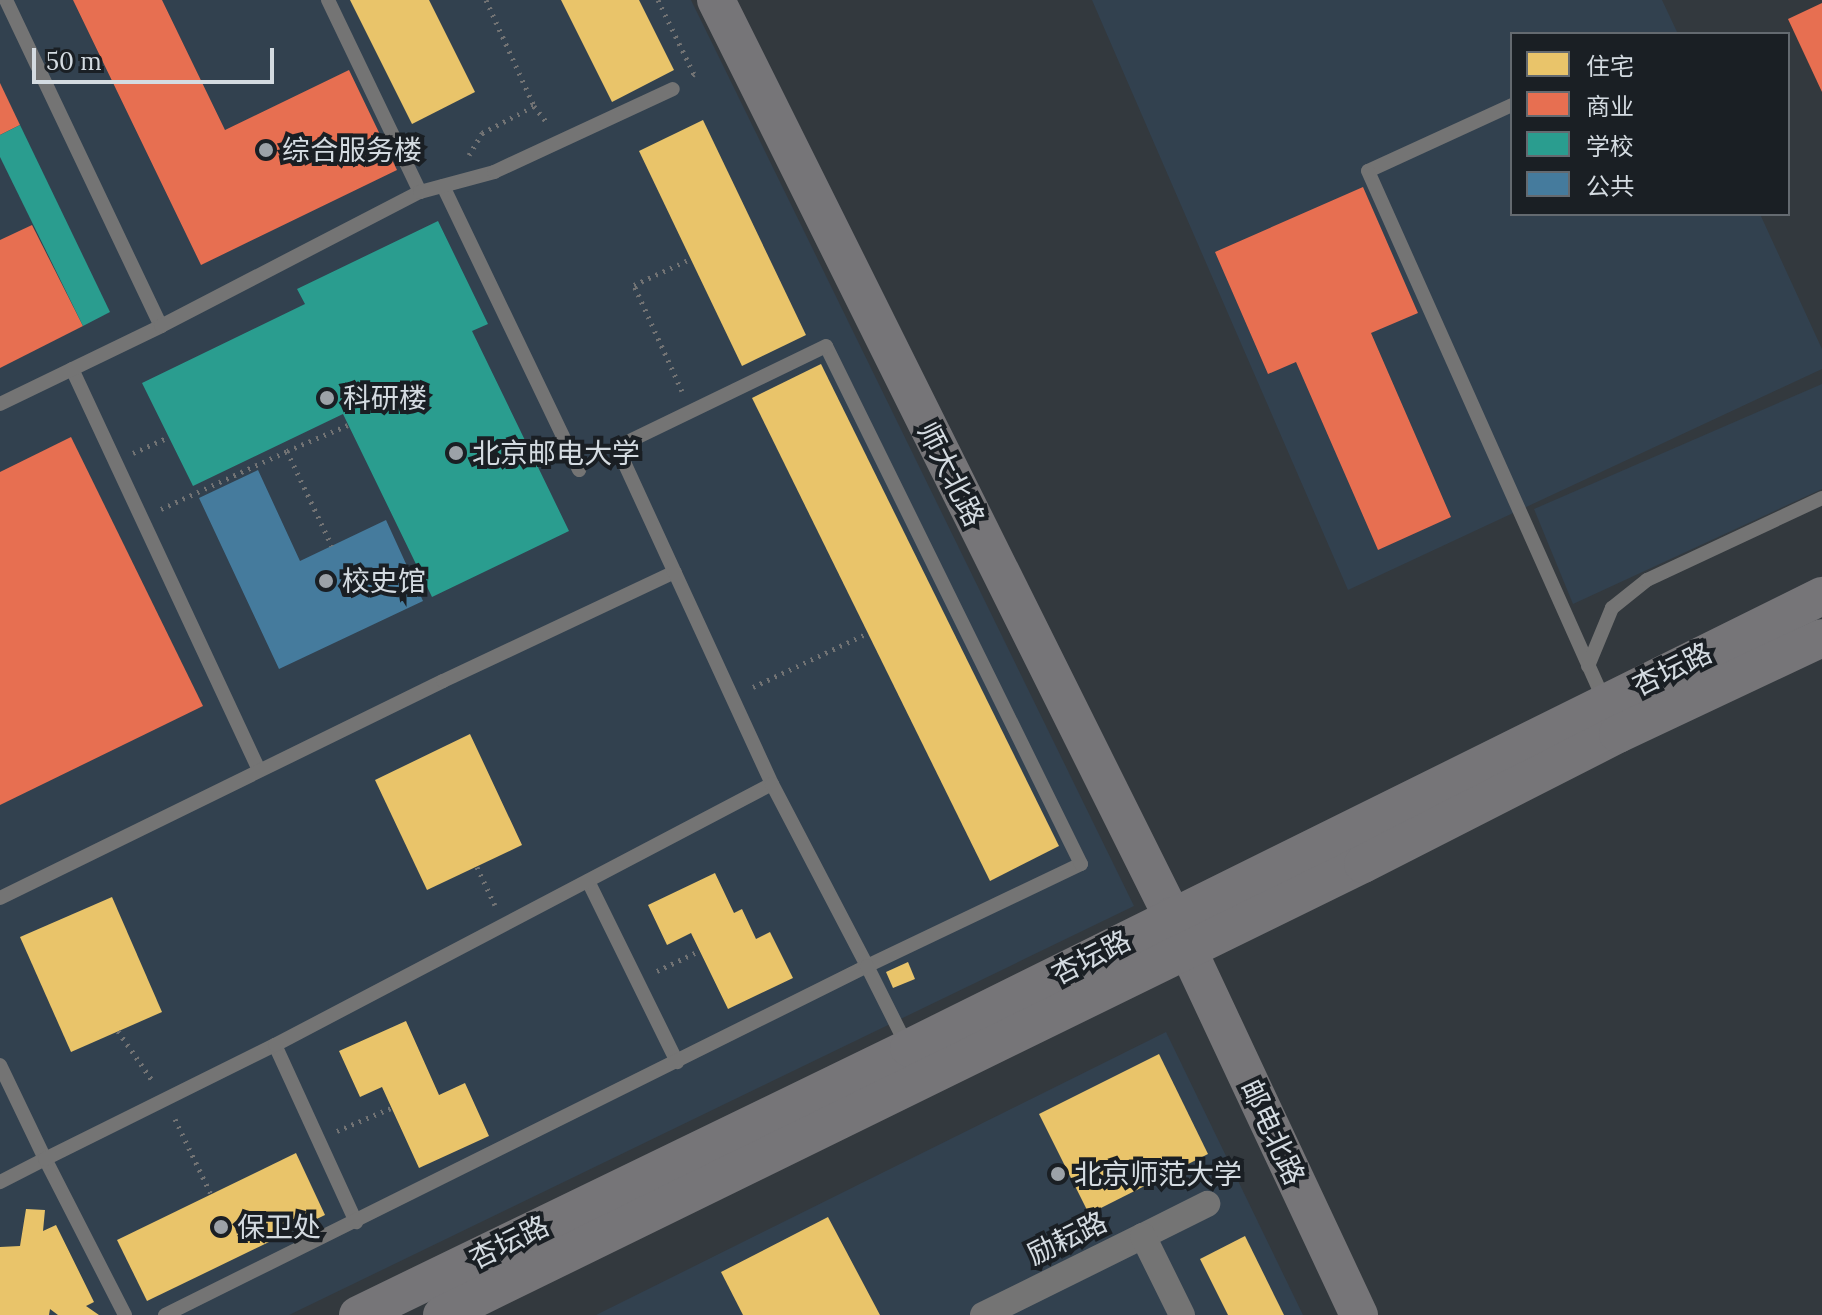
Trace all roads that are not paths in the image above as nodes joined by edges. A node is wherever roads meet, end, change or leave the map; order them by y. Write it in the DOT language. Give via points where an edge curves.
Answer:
graph roads {
  1 [pos="6,0"];
  2 [pos="328,0"];
  3 [pos="716,0"];
  4 [pos="673,89"];
  5 [pos="1510,106"];
  6 [pos="443,186"];
  7 [pos="420,192"];
  8 [pos="161,326"];
  9 [pos="72,369"];
  10 [pos="0,404"];
  11 [pos="579,470"];
  12 [pos="1822,498"];
  13 [pos="675,572"];
  14 [pos="1822,596"];
  15 [pos="1822,638"];
  16 [pos="1588,666"];
  17 [pos="1612,718"];
  18 [pos="259,770"];
  19 [pos="772,784"];
  20 [pos="588,881"];
  21 [pos="0,898"];
  22 [pos="1180,932"];
  23 [pos="867,966"];
  24 [pos="275,1045"];
  25 [pos="677,1062"];
  26 [pos="916,1064"];
  27 [pos="0,1065"];
  28 [pos="45,1159"];
  29 [pos="0,1182"];
  30 [pos="1207,1204"];
  31 [pos="356,1222"];
  32 [pos="1143,1236"];
  33 [pos="125,1315"];
  34 [pos="165,1315"];
  35 [pos="358,1315"];
  36 [pos="442,1315"];
  37 [pos="983,1315"];
  38 [pos="1182,1315"];
  39 [pos="1359,1315"];
  1 -- 8 [label="lane"];
  2 -- 7 [label="lane"];
  3 -- 22 [label="street, 师大北路"];
  4 -- 6 [label="lane" via="494,172"];
  5 -- 16 [label="lane" via="1368,171"];
  6 -- 7 [label="lane"];
  6 -- 11 [label="lane"];
  7 -- 8 [label="lane"];
  8 -- 9 [label="lane"];
  9 -- 10 [label="lane"];
  9 -- 18 [label="lane"];
  12 -- 16 [label="lane" via="1647,580 1612,608"];
  13 -- 18 [label="lane"];
  13 -- 19 [label="lane"];
  13 -- 23 [label="lane" via="617,447 826,346 1081,864"];
  14 -- 17 [label="street, 杏坛路"];
  15 -- 17 [label="street, 杏坛路"];
  16 -- 17 [label="lane"];
  17 -- 22 [label="street, 杏坛路" via="1363,864"];
  18 -- 21 [label="lane"];
  19 -- 20 [label="lane"];
  19 -- 23 [label="lane"];
  20 -- 24 [label="lane"];
  20 -- 25 [label="lane"];
  22 -- 26 [label="street, 杏坛路"];
  22 -- 39 [label="street, 邮电北路"];
  23 -- 25 [label="lane"];
  23 -- 26 [label="lane"];
  24 -- 28 [label="lane"];
  24 -- 31 [label="lane"];
  25 -- 31 [label="lane"];
  26 -- 35 [label="street, 杏坛路"];
  26 -- 36 [label="street, 杏坛路"];
  27 -- 28 [label="lane"];
  28 -- 29 [label="lane"];
  28 -- 33 [label="lane"];
  30 -- 32 [label="street"];
  31 -- 34 [label="lane"];
  32 -- 37 [label="street, 励耘路"];
  32 -- 38 [label="street, 励耘路"];
}
